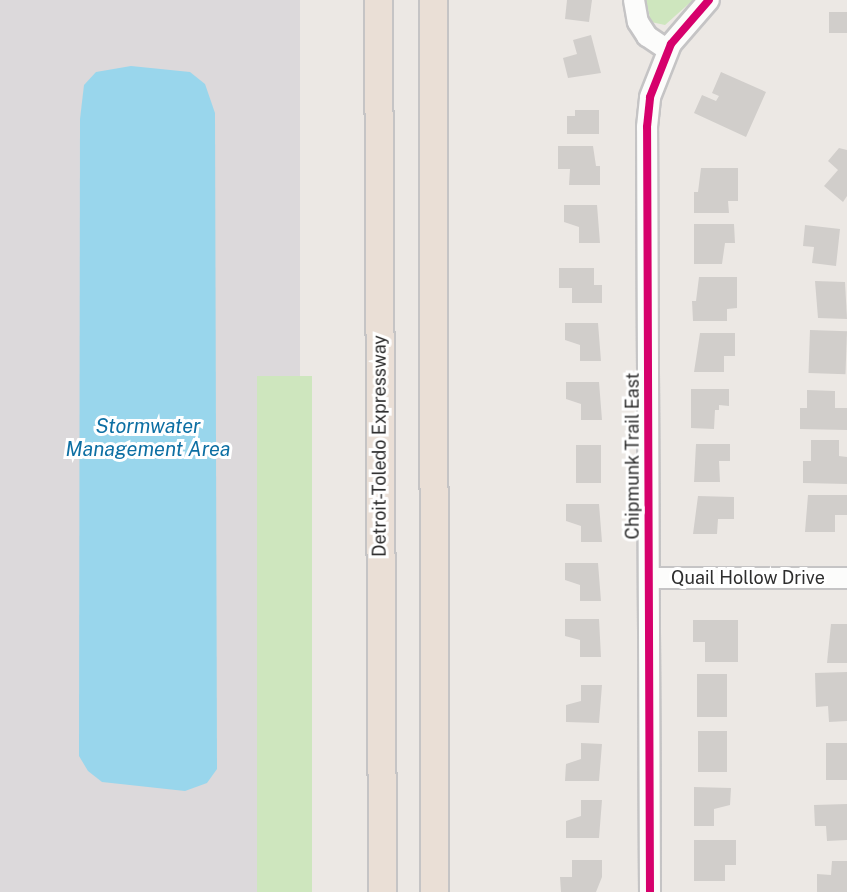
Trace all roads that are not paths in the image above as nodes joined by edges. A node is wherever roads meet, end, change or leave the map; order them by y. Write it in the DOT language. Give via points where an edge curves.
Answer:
graph roads {
  1 [pos="378,0"];
  2 [pos="433,0"];
  3 [pos="445,0"];
  4 [pos="634,0"];
  5 [pos="709,0"];
  6 [pos="668,50"];
  7 [pos="435,62"];
  8 [pos="649,578"];
  9 [pos="847,578"];
  10 [pos="382,892"];
  11 [pos="434,892"];
  12 [pos="650,892"];
  1 -- 10 [label="highway, Detroit-Toledo Expressway"];
  2 -- 7 [label="highway"];
  3 -- 7 [label="highway"];
  4 -- 6 [label="street" via="638,22 647,36"];
  5 -- 6 [label="street, Chipmunk Trail East" via="682,28"];
  6 -- 8 [label="street, Chipmunk Trail East" via="650,97 647,127"];
  7 -- 11 [label="highway"];
  8 -- 9 [label="street, Quail Hollow Drive"];
  8 -- 12 [label="street, Chipmunk Trail East"];
}
